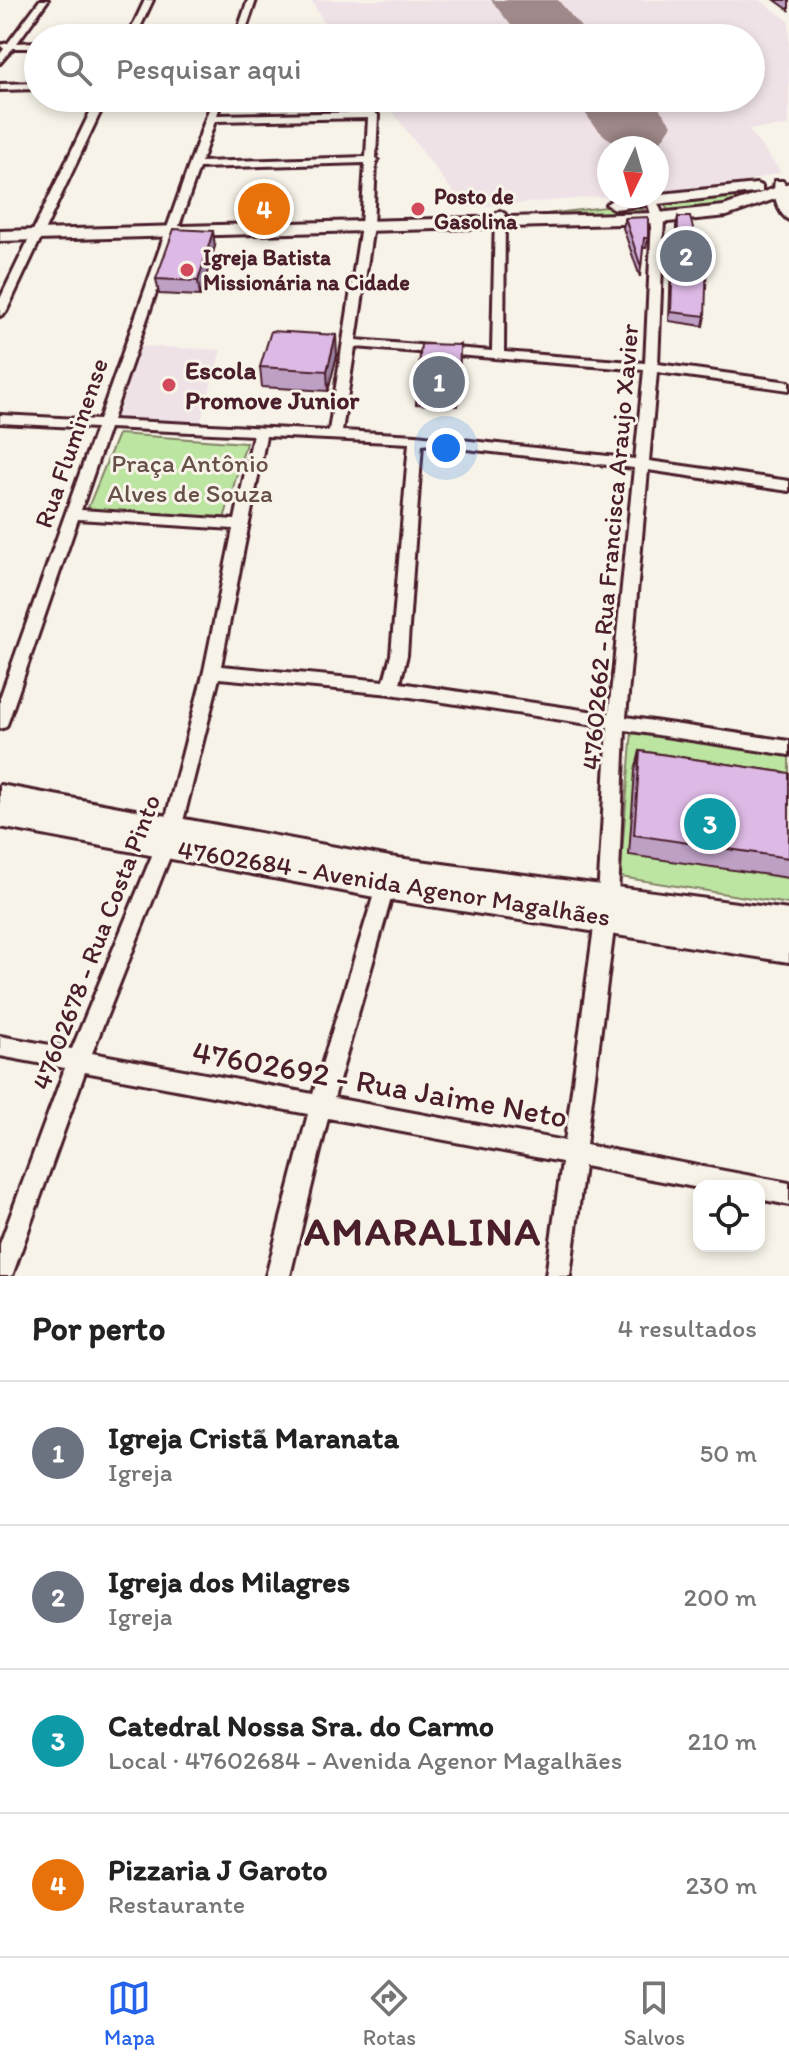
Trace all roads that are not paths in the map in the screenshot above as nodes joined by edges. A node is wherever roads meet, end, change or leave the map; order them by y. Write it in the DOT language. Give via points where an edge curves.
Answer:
graph roads {
  1 [pos="44,0"];
  2 [pos="149,0"];
  3 [pos="252,0"];
  4 [pos="138,24"];
  5 [pos="244,24"];
  6 [pos="5,46"];
  7 [pos="0,60"];
  8 [pos="24,86"];
  9 [pos="0,87"];
  10 [pos="95,112"];
  11 [pos="213,112"];
  12 [pos="211,118"];
  13 [pos="373,160"];
  14 [pos="194,165"];
  15 [pos="784,189"];
  16 [pos="669,199"];
  17 [pos="597,207"];
  18 [pos="654,208"];
  19 [pos="789,217"];
  20 [pos="500,218"];
  21 [pos="658,218"];
  22 [pos="367,222"];
  23 [pos="0,228"];
  24 [pos="172,228"];
  25 [pos="39,231"];
  26 [pos="0,236"];
  27 [pos="0,312"];
  28 [pos="349,343"];
  29 [pos="498,354"];
  30 [pos="651,367"];
  31 [pos="789,386"];
  32 [pos="0,419"];
  33 [pos="103,424"];
  34 [pos="260,433"];
  35 [pos="335,435"];
  36 [pos="416,439"];
  37 [pos="640,464"];
  38 [pos="789,486"];
  39 [pos="72,514"];
  40 [pos="242,525"];
  41 [pos="212,671"];
  42 [pos="391,688"];
  43 [pos="617,721"];
  44 [pos="0,722"];
  45 [pos="789,748"];
  46 [pos="0,796"];
  47 [pos="0,816"];
  48 [pos="168,837"];
  49 [pos="388,878"];
  50 [pos="607,908"];
  51 [pos="789,923"];
  52 [pos="789,949"];
  53 [pos="0,1046"];
  54 [pos="78,1061"];
  55 [pos="321,1104"];
  56 [pos="572,1152"];
  57 [pos="717,1180"];
  58 [pos="765,1189"];
  59 [pos="789,1194"];
  60 [pos="0,1276"];
  61 [pos="278,1276"];
  62 [pos="558,1276"];
  1 -- 6 [label="street"];
  2 -- 4 [label="street"];
  3 -- 5 [label="street"];
  6 -- 7 [label="street"];
  8 -- 9 [label="street"];
  10 -- 25 [label="street"];
  11 -- 12 [label="street, Rua Fluminense"];
  12 -- 13 [label="street" via="373,115"];
  12 -- 14 [label="street, Rua Fluminense"];
  13 -- 14 [label="street"];
  13 -- 22 [label="street"];
  14 -- 24 [label="street, Rua Fluminense"];
  15 -- 16 [label="street"];
  15 -- 19 [label="street"];
  15 -- 21 [label="street" via="727,211"];
  17 -- 20 [label="street"];
  18 -- 21 [label="street, 47602662 - Rua Francisca Araujo Xavier"];
  20 -- 21 [label="street"];
  20 -- 22 [label="street"];
  20 -- 22 [label="street"];
  20 -- 29 [label="street"];
  21 -- 30 [label="street, 47602662 - Rua Francisca Araujo Xavier"];
  22 -- 24 [label="street"];
  22 -- 28 [label="street"];
  23 -- 25 [label="street"];
  24 -- 25 [label="street"];
  24 -- 33 [label="street, Rua Fluminense"];
  25 -- 26 [label="street"];
  25 -- 27 [label="street"];
  28 -- 29 [label="street"];
  28 -- 35 [label="street"];
  29 -- 30 [label="street"];
  30 -- 31 [label="street"];
  30 -- 37 [label="street, 47602662 - Rua Francisca Araujo Xavier"];
  32 -- 33 [label="street"];
  33 -- 34 [label="street"];
  33 -- 39 [label="street, Rua Fluminense"];
  34 -- 35 [label="street"];
  34 -- 40 [label="street, 47602678 - Rua Costa Pinto"];
  35 -- 36 [label="street"];
  36 -- 37 [label="street"];
  36 -- 42 [label="street" via="399,655"];
  37 -- 38 [label="street"];
  37 -- 43 [label="street, 47602662 - Rua Francisca Araujo Xavier"];
  39 -- 40 [label="street"];
  39 -- 44 [label="street, Rua Fluminense"];
  40 -- 41 [label="street, 47602678 - Rua Costa Pinto"];
  41 -- 42 [label="street"];
  41 -- 48 [label="street, 47602678 - Rua Costa Pinto"];
  42 -- 43 [label="street"];
  43 -- 45 [label="street"];
  43 -- 50 [label="street, 47602662 - Rua Francisca Araujo Xavier"];
  46 -- 48 [label="street, 47602684 - Avenida Agenor Magalhães"];
  47 -- 48 [label="street, 47602684 - Avenida Agenor Magalhães"];
  48 -- 49 [label="street, 47602684 - Avenida Agenor Magalhães"];
  48 -- 54 [label="street, 47602678 - Rua Costa Pinto"];
  49 -- 50 [label="street, 47602684 - Avenida Agenor Magalhães"];
  49 -- 55 [label="street"];
  50 -- 51 [label="street, 47602684 - Avenida Agenor Magalhães"];
  50 -- 52 [label="street, 47602684 - Avenida Agenor Magalhães"];
  50 -- 56 [label="street, 47602662 - Rua Francisca Araujo Xavier"];
  53 -- 54 [label="street, 47602692 - Rua Jaime Neto"];
  54 -- 55 [label="street, 47602692 - Rua Jaime Neto"];
  54 -- 60 [label="street, 47602678 - Rua Costa Pinto"];
  55 -- 56 [label="street, 47602692 - Rua Jaime Neto"];
  55 -- 61 [label="street"];
  56 -- 57 [label="street, 47602692 - Rua Jaime Neto"];
  56 -- 62 [label="street, 47602662 - Rua Francisca Araujo Xavier"];
  58 -- 59 [label="street"];
}
